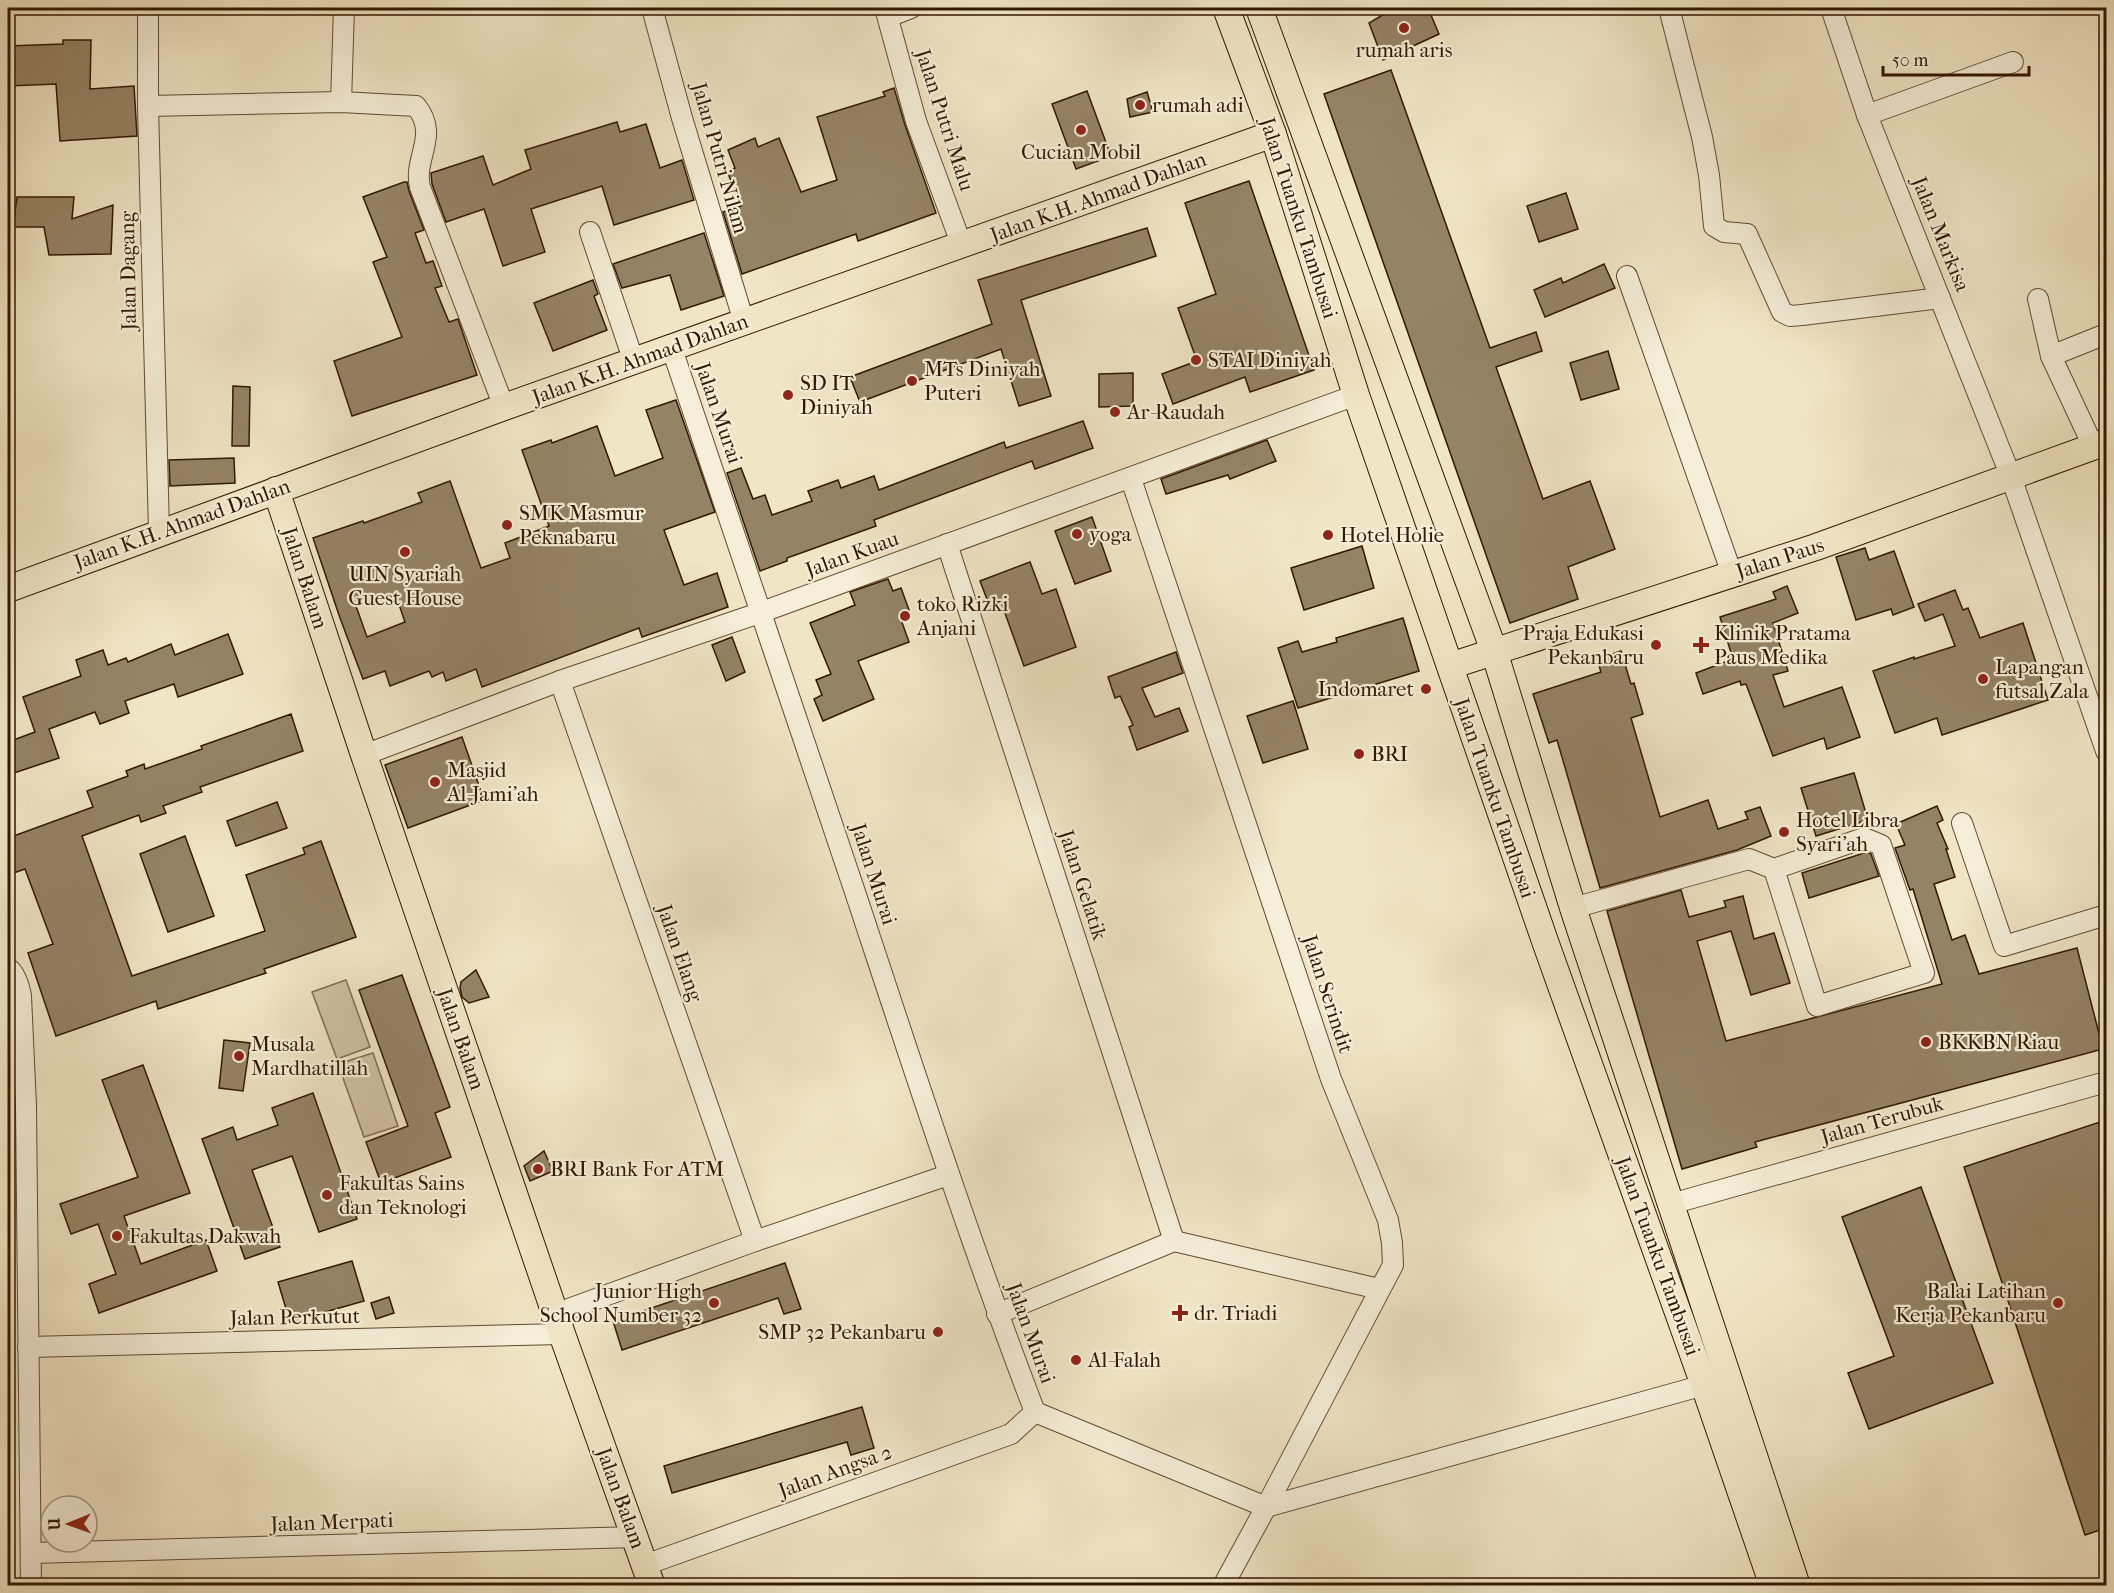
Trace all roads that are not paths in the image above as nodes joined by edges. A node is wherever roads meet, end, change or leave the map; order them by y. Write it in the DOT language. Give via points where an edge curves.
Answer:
graph roads {
  1 [pos="148,8"];
  2 [pos="344,8"];
  3 [pos="652,8"];
  4 [pos="911,8"];
  5 [pos="1226,8"];
  6 [pos="1259,8"];
  7 [pos="1669,8"];
  8 [pos="1833,8"];
  9 [pos="886,12"];
  10 [pos="2013,62"];
  11 [pos="341,102"];
  12 [pos="148,106"];
  13 [pos="1867,115"];
  14 [pos="1273,134"];
  15 [pos="590,232"];
  16 [pos="962,246"];
  17 [pos="1627,276"];
  18 [pos="1941,298"];
  19 [pos="2038,299"];
  20 [pos="744,322"];
  21 [pos="2106,334"];
  22 [pos="672,349"];
  23 [pos="2051,356"];
  24 [pos="634,362"];
  25 [pos="1356,395"];
  26 [pos="504,407"];
  27 [pos="2100,444"];
  28 [pos="2011,477"];
  29 [pos="1131,479"];
  30 [pos="276,490"];
  31 [pos="159,532"];
  32 [pos="947,544"];
  33 [pos="1732,574"];
  34 [pos="8,589"];
  35 [pos="762,612"];
  36 [pos="1494,651"];
  37 [pos="1450,666"];
  38 [pos="560,681"];
  39 [pos="2100,714"];
  40 [pos="2106,752"];
  41 [pos="364,754"];
  42 [pos="1962,823"];
  43 [pos="1774,869"];
  44 [pos="1573,908"];
  45 [pos="2106,915"];
  46 [pos="8,968"];
  47 [pos="2106,1082"];
  48 [pos="948,1175"];
  49 [pos="1671,1204"];
  50 [pos="755,1241"];
  51 [pos="1174,1242"];
  52 [pos="1379,1289"];
  53 [pos="998,1314"];
  54 [pos="559,1324"];
  55 [pos="28,1347"];
  56 [pos="1704,1385"];
  57 [pos="1035,1412"];
  58 [pos="1266,1507"];
  59 [pos="636,1537"];
  60 [pos="30,1553"];
  61 [pos="649,1575"];
  62 [pos="31,1586"];
  63 [pos="1223,1586"];
  64 [pos="1773,1586"];
  65 [pos="1797,1586"];
  1 -- 12 [label="street, Jalan Dagang"];
  2 -- 11 [label="street"];
  3 -- 20 [label="street, Jalan Putri Nilam"];
  4 -- 9 [label="street"];
  5 -- 14 [label="main road, Jalan Tuanku Tambusai"];
  6 -- 36 [label="main road, Jalan Tuanku Tambusai"];
  7 -- 18 [label="street" via="1707,165 1713,226 1724,232 1747,234 1782,312 1802,315"];
  8 -- 13 [label="street, Jalan Markisa"];
  9 -- 16 [label="street, Jalan Putri Malu" via="915,121"];
  10 -- 13 [label="street"];
  11 -- 12 [label="street"];
  11 -- 26 [label="street" via="419,110 425,119 420,187"];
  12 -- 31 [label="street, Jalan Dagang"];
  13 -- 18 [label="street, Jalan Markisa"];
  14 -- 16 [label="main road, Jalan K.H. Ahmad Dahlan"];
  14 -- 25 [label="main road, Jalan Tuanku Tambusai"];
  15 -- 24 [label="street"];
  16 -- 20 [label="main road, Jalan K.H. Ahmad Dahlan"];
  17 -- 33 [label="street"];
  18 -- 28 [label="street, Jalan Markisa"];
  19 -- 23 [label="street"];
  20 -- 22 [label="main road, Jalan K.H. Ahmad Dahlan"];
  21 -- 23 [label="street"];
  22 -- 24 [label="main road, Jalan K.H. Ahmad Dahlan"];
  22 -- 35 [label="street, Jalan Murai"];
  23 -- 27 [label="street"];
  24 -- 26 [label="main road, Jalan K.H. Ahmad Dahlan"];
  25 -- 29 [label="street, Jalan Kuau"];
  25 -- 37 [label="main road, Jalan Tuanku Tambusai"];
  26 -- 30 [label="main road, Jalan K.H. Ahmad Dahlan"];
  27 -- 28 [label="main road, Jalan Paus"];
  28 -- 33 [label="main road, Jalan Paus"];
  28 -- 39 [label="street, Jalan Markisa"];
  29 -- 32 [label="street, Jalan Kuau"];
  29 -- 52 [label="street, Jalan Serindit" via="1331,1079 1388,1220 1393,1264"];
  30 -- 31 [label="main road, Jalan K.H. Ahmad Dahlan"];
  30 -- 41 [label="main road, Jalan Balam"];
  31 -- 34 [label="main road, Jalan K.H. Ahmad Dahlan"];
  32 -- 35 [label="street, Jalan Kuau"];
  32 -- 51 [label="street, Jalan Gelatik"];
  33 -- 36 [label="main road, Jalan Paus"];
  35 -- 38 [label="street, Jalan Kuau"];
  35 -- 48 [label="street, Jalan Murai"];
  36 -- 37 [label="main road, Jalan Paus"];
  36 -- 44 [label="main road, Jalan Tuanku Tambusai"];
  37 -- 56 [label="main road, Jalan Tuanku Tambusai"];
  38 -- 41 [label="street, Jalan Kuau"];
  38 -- 50 [label="street, Jalan Elang"];
  39 -- 40 [label="street, Jalan Markisa"];
  41 -- 54 [label="main road, Jalan Balam"];
  42 -- 45 [label="street" via="2004,946"];
  43 -- 43 [label="street" via="1864,838 1881,845 1924,973 1817,1006"];
  43 -- 44 [label="street" via="1749,859"];
  44 -- 49 [label="main road, Jalan Tuanku Tambusai"];
  46 -- 55 [label="street" via="21,996"];
  47 -- 49 [label="street, Jalan Terubuk"];
  48 -- 50 [label="street, Jalan Perkutut"];
  48 -- 53 [label="street, Jalan Murai"];
  49 -- 65 [label="main road, Jalan Tuanku Tambusai"];
  50 -- 54 [label="street, Jalan Perkutut"];
  51 -- 52 [label="street"];
  51 -- 53 [label="street"];
  52 -- 58 [label="street, Jalan Serindit"];
  53 -- 57 [label="street, Jalan Murai"];
  54 -- 55 [label="street, Jalan Perkutut"];
  54 -- 59 [label="main road, Jalan Balam"];
  55 -- 60 [label="street"];
  56 -- 58 [label="street"];
  56 -- 64 [label="main road, Jalan Tuanku Tambusai"];
  57 -- 58 [label="street"];
  57 -- 61 [label="street, Jalan Angsa 2" via="1011,1434"];
  58 -- 63 [label="street, Jalan Serindit"];
  59 -- 60 [label="street, Jalan Merpati"];
  59 -- 61 [label="main road, Jalan Balam"];
  60 -- 62 [label="street"];
}
